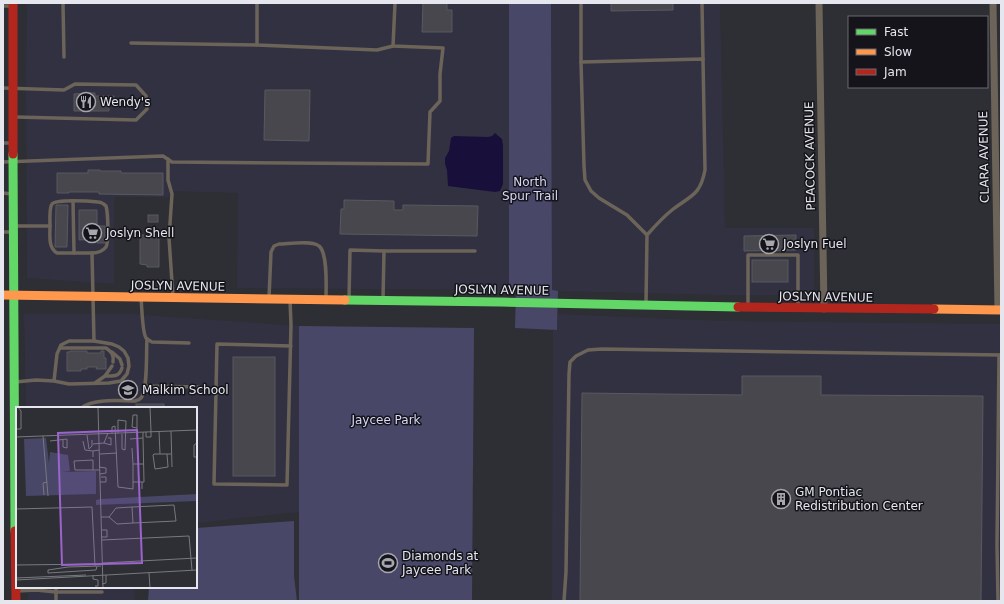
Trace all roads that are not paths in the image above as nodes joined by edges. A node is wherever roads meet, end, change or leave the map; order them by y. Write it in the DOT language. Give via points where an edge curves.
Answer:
graph roads {
  1 [pos="63,3"];
  2 [pos="257,3"];
  3 [pos="395,3"];
  4 [pos="581,3"];
  5 [pos="702,3"];
  6 [pos="818,3"];
  7 [pos="993,3"];
  8 [pos="13,5"];
  9 [pos="3,6"];
  10 [pos="131,43"];
  11 [pos="258,45"];
  12 [pos="393,46"];
  13 [pos="64,58"];
  14 [pos="703,59"];
  15 [pos="581,62"];
  16 [pos="3,88"];
  17 [pos="14,89"];
  18 [pos="13,117"];
  19 [pos="3,143"];
  20 [pos="14,144"];
  21 [pos="168,159"];
  22 [pos="3,162"];
  23 [pos="14,162"];
  24 [pos="3,193"];
  25 [pos="14,194"];
  26 [pos="73,201"];
  27 [pos="50,226"];
  28 [pos="14,229"];
  29 [pos="3,232"];
  30 [pos="647,235"];
  31 [pos="999,236"];
  32 [pos="384,251"];
  33 [pos="475,251"];
  34 [pos="74,253"];
  35 [pos="92,253"];
  36 [pos="3,295"];
  37 [pos="14,296"];
  38 [pos="93,297"];
  39 [pos="141,297"];
  40 [pos="173,298"];
  41 [pos="269,299"];
  42 [pos="290,299"];
  43 [pos="326,300"];
  44 [pos="349,300"];
  45 [pos="383,300"];
  46 [pos="646,306"];
  47 [pos="748,308"];
  48 [pos="798,308"];
  49 [pos="824,309"];
  50 [pos="1000,310"];
  51 [pos="146,339"];
  52 [pos="94,341"];
  53 [pos="189,343"];
  54 [pos="290,346"];
  55 [pos="60,348"];
  56 [pos="112,352"];
  57 [pos="1000,355"];
  58 [pos="106,376"];
  59 [pos="54,380"];
  60 [pos="14,382"];
  61 [pos="94,384"];
  62 [pos="145,386"];
  63 [pos="199,387"];
  64 [pos="82,407"];
  65 [pos="56,588"];
  66 [pos="16,590"];
  67 [pos="56,592"];
  68 [pos="102,592"];
  69 [pos="16,601"];
  70 [pos="56,601"];
  71 [pos="564,601"];
  72 [pos="998,601"];
  1 -- 13 [label="lane"];
  2 -- 11 [label="lane"];
  3 -- 12 [label="lane"];
  4 -- 15 [label="lane"];
  5 -- 14 [label="lane"];
  6 -- 49 [label="street, PEACOCK AVENUE"];
  7 -- 31 [label="street, CLARA AVENUE"];
  8 -- 9 [label="lane"];
  8 -- 17 [label="main road"];
  10 -- 11 [label="lane"];
  11 -- 12 [label="lane" via="377,50"];
  12 -- 21 [label="lane" via="443,48 440,101 430,112 428,164 172,162"];
  14 -- 15 [label="lane"];
  14 -- 30 [label="lane" via="703,179 698,190 656,224"];
  15 -- 30 [label="lane" via="585,180 591,191 627,215"];
  16 -- 17 [label="lane"];
  17 -- 18 [label="main road"];
  17 -- 18 [label="lane" via="64,90 75,84 136,85 146,96 147,109 136,120"];
  18 -- 20 [label="main road"];
  19 -- 20 [label="lane"];
  20 -- 23 [label="main road"];
  21 -- 23 [label="lane" via="163,156"];
  21 -- 40 [label="lane" via="168,180 172,194 169,238"];
  22 -- 23 [label="lane"];
  23 -- 25 [label="main road"];
  24 -- 25 [label="lane"];
  25 -- 28 [label="main road"];
  26 -- 27 [label="lane" via="52,203"];
  26 -- 34 [label="lane"];
  26 -- 35 [label="lane" via="99,202 106,206 106,247 100,252"];
  27 -- 28 [label="lane"];
  27 -- 34 [label="lane" via="52,250 57,253"];
  28 -- 29 [label="lane"];
  28 -- 37 [label="main road"];
  30 -- 46 [label="lane"];
  31 -- 50 [label="street, CLARA AVENUE"];
  32 -- 33 [label="lane"];
  32 -- 44 [label="lane" via="350,250"];
  32 -- 45 [label="lane"];
  34 -- 35 [label="lane"];
  35 -- 38 [label="lane"];
  36 -- 37 [label="main road, JOSLYN AVENUE"];
  37 -- 38 [label="main road, JOSLYN AVENUE"];
  37 -- 60 [label="main road"];
  38 -- 39 [label="main road, JOSLYN AVENUE"];
  38 -- 52 [label="lane"];
  39 -- 40 [label="main road, JOSLYN AVENUE"];
  39 -- 51 [label="lane"];
  40 -- 41 [label="main road, JOSLYN AVENUE"];
  41 -- 42 [label="main road, JOSLYN AVENUE"];
  41 -- 43 [label="lane" via="271,252 274,246 312,243 320,246 324,254"];
  42 -- 43 [label="main road, JOSLYN AVENUE"];
  42 -- 54 [label="lane"];
  43 -- 44 [label="main road, JOSLYN AVENUE"];
  44 -- 45 [label="main road, JOSLYN AVENUE"];
  45 -- 46 [label="main road, JOSLYN AVENUE"];
  46 -- 47 [label="main road, JOSLYN AVENUE"];
  47 -- 48 [label="main road, JOSLYN AVENUE"];
  47 -- 48 [label="lane" via="748,255 798,255"];
  48 -- 49 [label="main road, JOSLYN AVENUE"];
  49 -- 50 [label="main road, JOSLYN AVENUE"];
  51 -- 53 [label="lane" via="152,342"];
  51 -- 62 [label="lane"];
  52 -- 55 [label="lane" via="69,341"];
  52 -- 61 [label="lane" via="119,347 128,358 129,366 121,381"];
  54 -- 54 [label="lane" via="287,485 214,484 217,344"];
  55 -- 56 [label="lane" via="106,348"];
  55 -- 59 [label="lane"];
  56 -- 58 [label="lane" via="114,358"];
  56 -- 58 [label="lane" via="120,359 121,372 118,375"];
  57 -- 71 [label="lane" via="602,349 588,350 576,356 570,362 569,374"];
  57 -- 72 [label="lane"];
  58 -- 61 [label="lane"];
  59 -- 60 [label="lane"];
  59 -- 61 [label="lane" via="69,384"];
  60 -- 66 [label="main road"];
  62 -- 63 [label="lane"];
  62 -- 64 [label="lane" via="140,399 135,401 94,402"];
  65 -- 67 [label="lane"];
  66 -- 67 [label="lane"];
  66 -- 69 [label="main road"];
  67 -- 68 [label="lane"];
  67 -- 70 [label="lane"];
}
